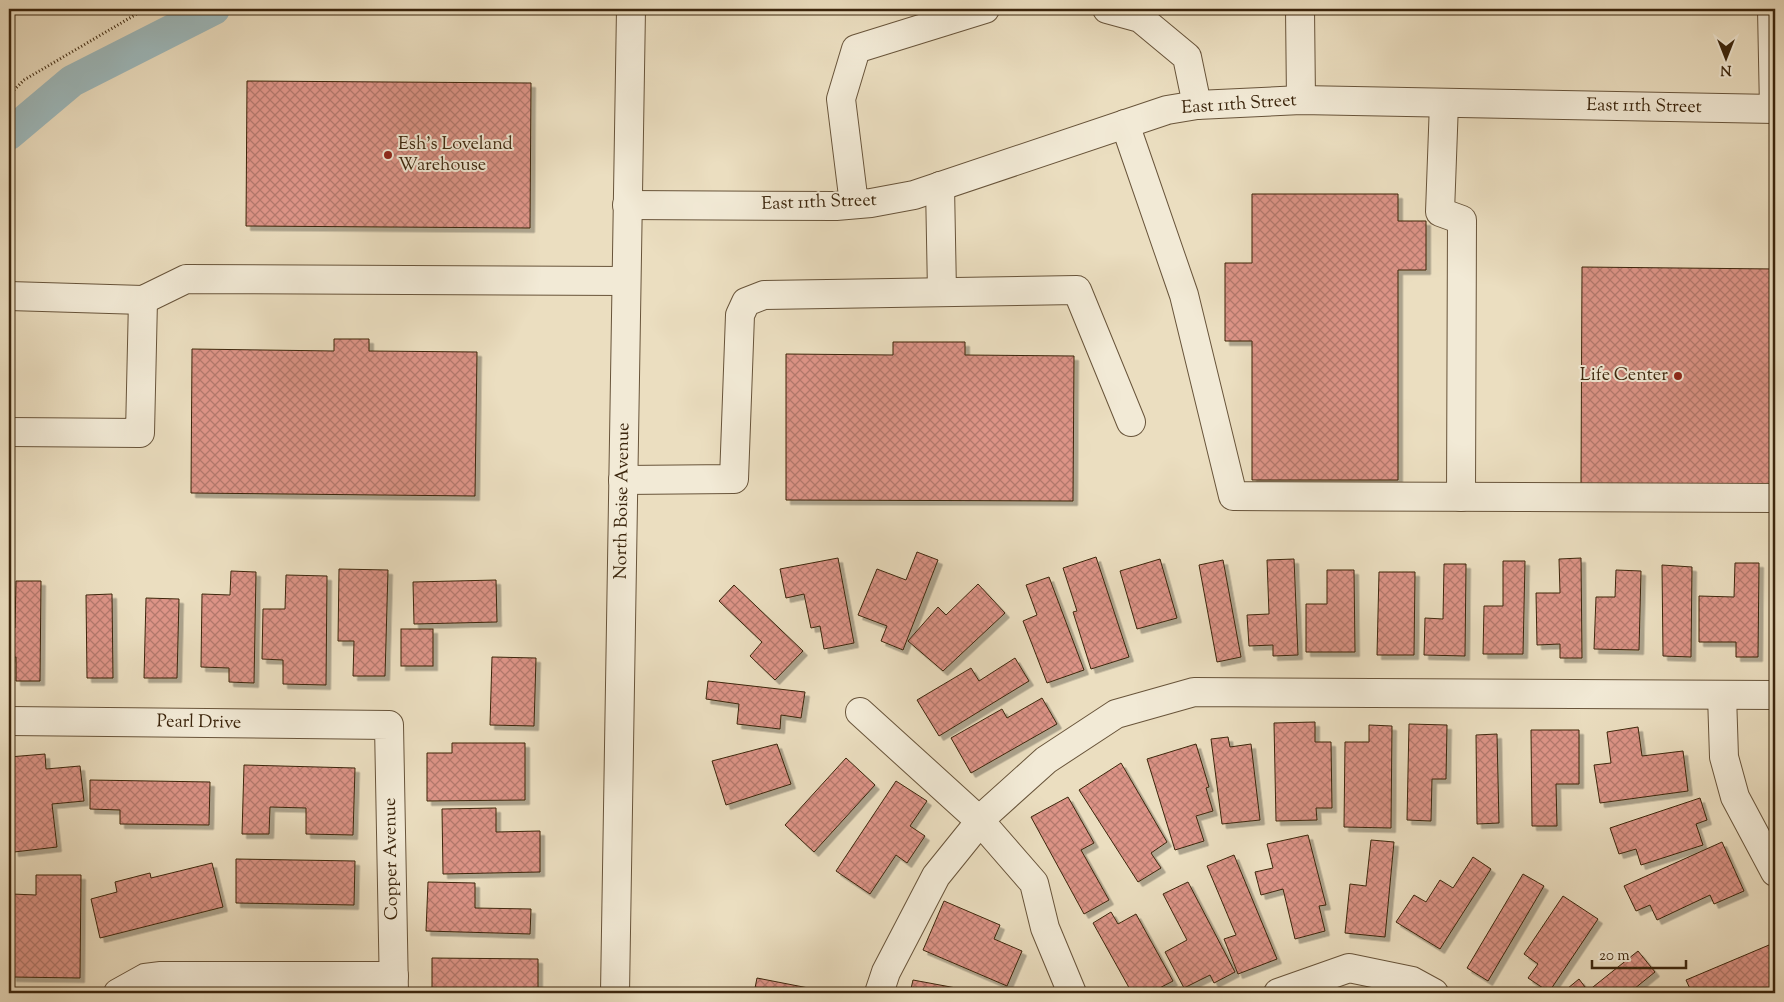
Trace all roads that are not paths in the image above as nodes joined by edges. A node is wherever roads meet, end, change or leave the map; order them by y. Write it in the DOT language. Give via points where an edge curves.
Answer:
graph roads {
  1 [pos="631,9"];
  2 [pos="985,9"];
  3 [pos="1107,9"];
  4 [pos="1300,9"];
  5 [pos="1772,9"];
  6 [pos="1301,100"];
  7 [pos="1444,103"];
  8 [pos="1197,105"];
  9 [pos="1774,109"];
  10 [pos="1125,124"];
  11 [pos="940,186"];
  12 [pos="854,204"];
  13 [pos="627,205"];
  14 [pos="626,281"];
  15 [pos="942,292"];
  16 [pos="9,296"];
  17 [pos="143,300"];
  18 [pos="1131,422"];
  19 [pos="9,432"];
  20 [pos="623,480"];
  21 [pos="1461,497"];
  22 [pos="1775,498"];
  23 [pos="1722,695"];
  24 [pos="1775,695"];
  25 [pos="860,712"];
  26 [pos="9,721"];
  27 [pos="389,725"];
  28 [pos="980,821"];
  29 [pos="1775,872"];
  30 [pos="394,985"];
  31 [pos="118,993"];
  32 [pos="615,993"];
  33 [pos="879,993"];
  34 [pos="1072,993"];
  35 [pos="1278,993"];
  36 [pos="1434,993"];
  1 -- 13 [label="street, North Boise Avenue"];
  2 -- 12 [label="street" via="856,49 841,99"];
  3 -- 8 [label="street" via="1140,18 1187,57"];
  4 -- 6 [label="street"];
  5 -- 9 [label="street"];
  6 -- 7 [label="street, East 11th Street"];
  6 -- 8 [label="street, East 11th Street"];
  7 -- 9 [label="street, East 11th Street"];
  7 -- 21 [label="street" via="1440,212 1462,220"];
  8 -- 10 [label="street, East 11th Street" via="1167,110"];
  10 -- 11 [label="street, East 11th Street"];
  10 -- 21 [label="street" via="1184,295 1233,496"];
  11 -- 12 [label="street, East 11th Street" via="914,195"];
  11 -- 15 [label="street"];
  12 -- 13 [label="street, East 11th Street"];
  13 -- 14 [label="street, North Boise Avenue"];
  14 -- 17 [label="street" via="186,279"];
  14 -- 20 [label="street, North Boise Avenue"];
  15 -- 18 [label="street" via="1077,290"];
  15 -- 20 [label="street" via="764,295 746,302 740,316 734,479"];
  16 -- 17 [label="street"];
  17 -- 19 [label="street" via="140,432"];
  20 -- 32 [label="street, North Boise Avenue"];
  21 -- 22 [label="street"];
  23 -- 24 [label="street"];
  23 -- 28 [label="street" via="1194,692 1116,714 1046,760"];
  23 -- 29 [label="street" via="1724,757 1735,797"];
  25 -- 28 [label="street"];
  26 -- 27 [label="street, Pearl Drive"];
  27 -- 30 [label="street, Copper Avenue"];
  28 -- 33 [label="street" via="936,876 886,972"];
  28 -- 34 [label="street" via="1034,883 1045,928"];
  30 -- 31 [label="street" via="160,976 145,978"];
  35 -- 36 [label="street" via="1349,968 1412,981"];
}
